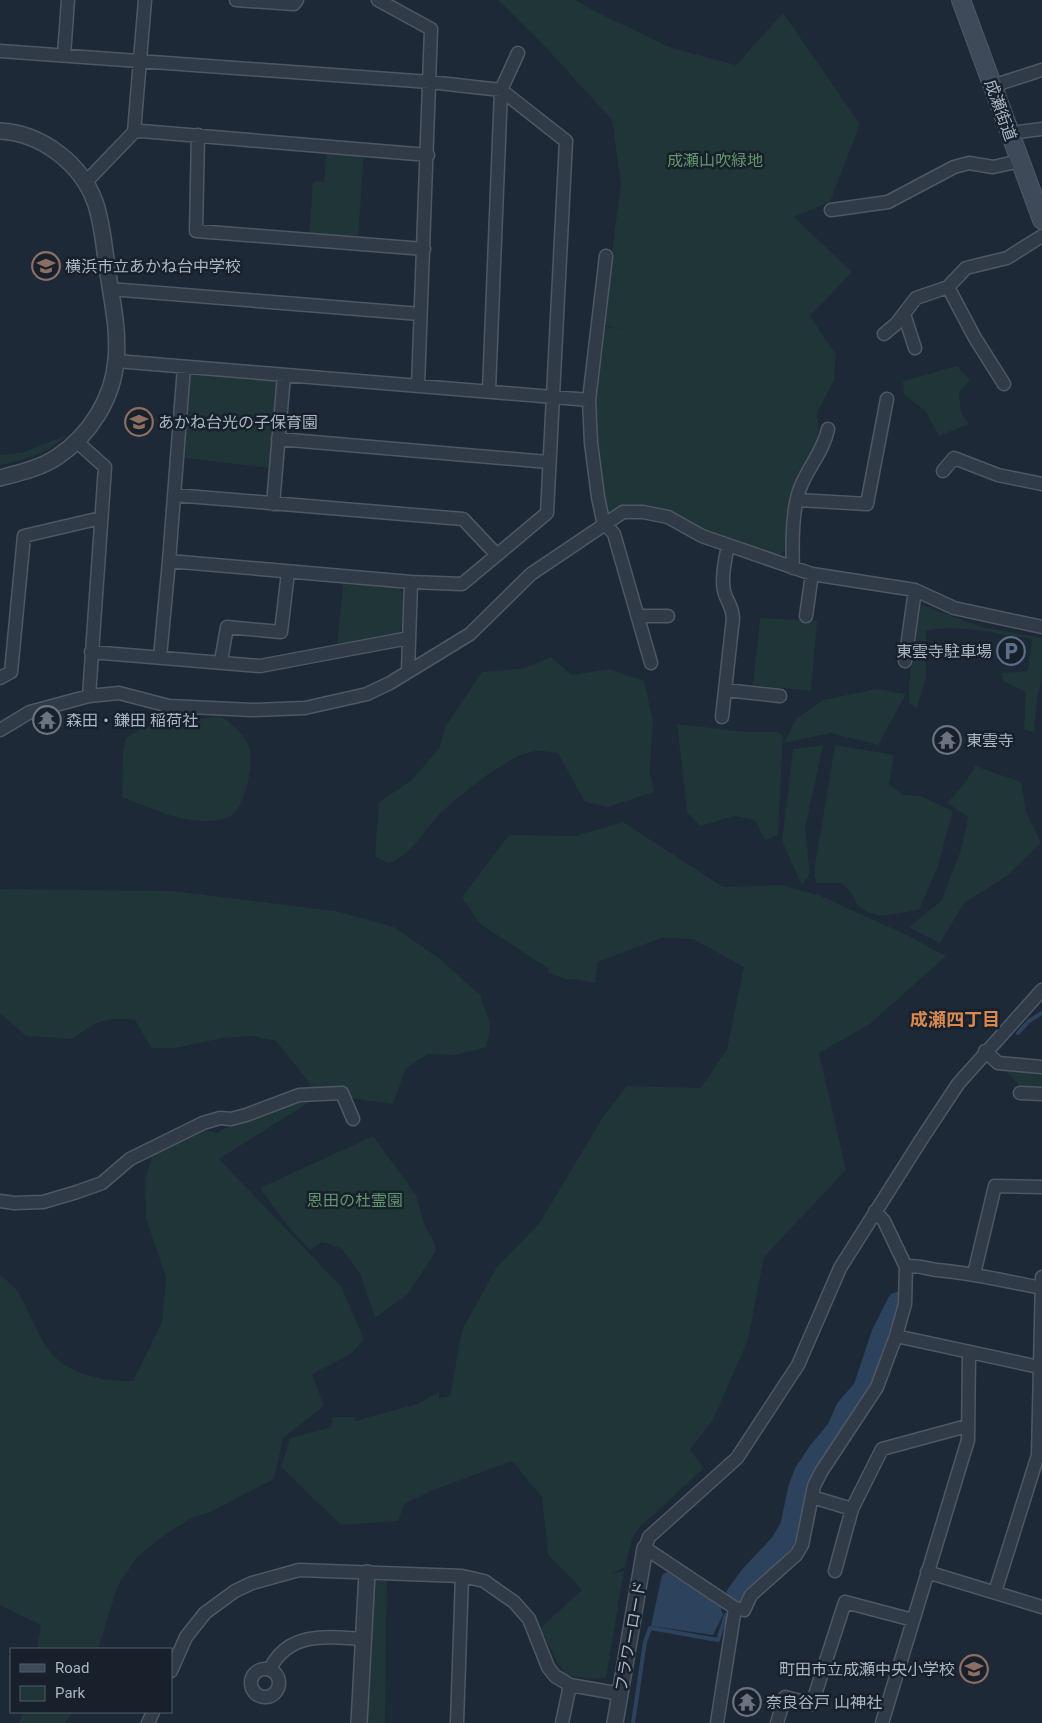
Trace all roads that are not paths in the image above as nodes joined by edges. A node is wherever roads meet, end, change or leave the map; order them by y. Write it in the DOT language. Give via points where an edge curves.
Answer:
graph roads {
  1 [pos="68,0"];
  2 [pos="145,0"];
  3 [pos="236,0"];
  4 [pos="297,0"];
  5 [pos="378,0"];
  6 [pos="961,0"];
  7 [pos="0,50"];
  8 [pos="518,53"];
  9 [pos="64,54"];
  10 [pos="140,60"];
  11 [pos="1042,70"];
  12 [pos="430,82"];
  13 [pos="992,86"];
  14 [pos="502,90"];
  15 [pos="1042,130"];
  16 [pos="0,131"];
  17 [pos="134,132"];
  18 [pos="1010,133"];
  19 [pos="198,136"];
  20 [pos="428,155"];
  21 [pos="1020,161"];
  22 [pos="86,183"];
  23 [pos="831,210"];
  24 [pos="1042,220"];
  25 [pos="1042,236"];
  26 [pos="424,249"];
  27 [pos="606,256"];
  28 [pos="948,287"];
  29 [pos="110,289"];
  30 [pos="420,314"];
  31 [pos="904,314"];
  32 [pos="884,334"];
  33 [pos="915,348"];
  34 [pos="116,361"];
  35 [pos="184,367"];
  36 [pos="284,375"];
  37 [pos="1004,384"];
  38 [pos="418,386"];
  39 [pos="488,390"];
  40 [pos="552,396"];
  41 [pos="887,399"];
  42 [pos="589,400"];
  43 [pos="828,429"];
  44 [pos="278,439"];
  45 [pos="76,441"];
  46 [pos="548,462"];
  47 [pos="943,471"];
  48 [pos="0,478"];
  49 [pos="1042,484"];
  50 [pos="174,495"];
  51 [pos="798,500"];
  52 [pos="273,504"];
  53 [pos="101,518"];
  54 [pos="606,525"];
  55 [pos="728,546"];
  56 [pos="497,556"];
  57 [pos="169,561"];
  58 [pos="793,568"];
  59 [pos="288,572"];
  60 [pos="812,574"];
  61 [pos="411,582"];
  62 [pos="915,590"];
  63 [pos="638,616"];
  64 [pos="668,616"];
  65 [pos="806,616"];
  66 [pos="1042,626"];
  67 [pos="408,638"];
  68 [pos="91,652"];
  69 [pos="160,657"];
  70 [pos="221,661"];
  71 [pos="905,661"];
  72 [pos="651,663"];
  73 [pos="408,671"];
  74 [pos="0,678"];
  75 [pos="725,690"];
  76 [pos="89,696"];
  77 [pos="780,696"];
  78 [pos="722,717"];
  79 [pos="0,730"];
  80 [pos="1042,990"];
  81 [pos="985,1051"];
  82 [pos="1042,1068"];
  83 [pos="1020,1093"];
  84 [pos="1042,1094"];
  85 [pos="352,1118"];
  86 [pos="1042,1187"];
  87 [pos="0,1201"];
  88 [pos="875,1211"];
  89 [pos="906,1267"];
  90 [pos="974,1274"];
  91 [pos="1041,1283"];
  92 [pos="896,1336"];
  93 [pos="969,1353"];
  94 [pos="1038,1367"];
  95 [pos="968,1426"];
  96 [pos="812,1497"];
  97 [pos="852,1509"];
  98 [pos="646,1548"];
  99 [pos="835,1571"];
  100 [pos="928,1572"];
  101 [pos="367,1573"];
  102 [pos="462,1576"];
  103 [pos="995,1592"];
  104 [pos="1042,1606"];
  105 [pos="735,1608"];
  106 [pos="913,1620"];
  107 [pos="362,1639"];
  108 [pos="172,1669"];
  109 [pos="270,1669"];
  110 [pos="570,1685"];
  111 [pos="621,1694"];
  112 [pos="359,1723"];
  113 [pos="457,1723"];
  114 [pos="562,1723"];
  115 [pos="615,1723"];
  116 [pos="717,1723"];
  117 [pos="777,1723"];
  118 [pos="882,1723"];
  1 -- 9 [label="street"];
  2 -- 10 [label="street"];
  3 -- 4 [label="street" via="294,4"];
  5 -- 12 [label="street" via="431,29"];
  6 -- 13 [label="main road, 成瀬街道"];
  7 -- 9 [label="street"];
  8 -- 14 [label="street"];
  9 -- 10 [label="street"];
  10 -- 12 [label="street"];
  10 -- 17 [label="street"];
  11 -- 13 [label="street"];
  12 -- 14 [label="street"];
  12 -- 20 [label="street"];
  13 -- 18 [label="main road, 成瀬街道"];
  14 -- 39 [label="street"];
  14 -- 40 [label="street" via="566,141"];
  15 -- 18 [label="street"];
  16 -- 22 [label="street" via="24,135 42,143 59,154"];
  17 -- 19 [label="street"];
  17 -- 22 [label="street"];
  18 -- 21 [label="main road, 成瀬街道"];
  19 -- 20 [label="street"];
  19 -- 26 [label="street" via="196,232"];
  20 -- 26 [label="street"];
  21 -- 23 [label="street" via="993,167 968,163 954,167 888,202"];
  21 -- 24 [label="main road, 成瀬街道"];
  22 -- 29 [label="street" via="99,215"];
  25 -- 28 [label="street" via="1007,258 966,268"];
  26 -- 30 [label="street"];
  27 -- 42 [label="street"];
  28 -- 31 [label="street" via="916,298"];
  28 -- 37 [label="street"];
  29 -- 30 [label="street"];
  29 -- 34 [label="street"];
  30 -- 38 [label="street"];
  31 -- 32 [label="street"];
  31 -- 33 [label="street"];
  34 -- 35 [label="street"];
  34 -- 45 [label="street" via="112,384 99,413"];
  35 -- 36 [label="street"];
  35 -- 50 [label="street"];
  36 -- 38 [label="street"];
  36 -- 44 [label="street"];
  38 -- 39 [label="street"];
  39 -- 40 [label="street"];
  40 -- 42 [label="street"];
  40 -- 46 [label="street"];
  41 -- 51 [label="street" via="867,504"];
  42 -- 54 [label="street" via="598,497"];
  43 -- 51 [label="street" via="826,443 800,487"];
  44 -- 46 [label="street"];
  44 -- 52 [label="street"];
  45 -- 48 [label="street" via="57,458"];
  45 -- 53 [label="street" via="105,467"];
  46 -- 56 [label="street" via="547,513"];
  47 -- 49 [label="street" via="954,458 998,475"];
  50 -- 52 [label="street"];
  50 -- 57 [label="street"];
  51 -- 58 [label="street" via="792,543"];
  52 -- 56 [label="street" via="463,519"];
  53 -- 68 [label="street"];
  53 -- 74 [label="street" via="24,536 12,672"];
  54 -- 55 [label="street" via="623,512 643,512 668,517"];
  54 -- 63 [label="street" via="614,534"];
  54 -- 73 [label="street" via="531,574 470,634"];
  55 -- 58 [label="street"];
  55 -- 75 [label="street" via="724,562 724,591 732,606 733,618"];
  56 -- 61 [label="street" via="462,584"];
  57 -- 59 [label="street"];
  57 -- 69 [label="street"];
  58 -- 60 [label="street"];
  59 -- 61 [label="street"];
  59 -- 70 [label="street" via="280,632 227,627"];
  60 -- 62 [label="street"];
  60 -- 65 [label="street"];
  61 -- 67 [label="street"];
  62 -- 66 [label="street" via="954,608"];
  62 -- 71 [label="street"];
  63 -- 64 [label="street"];
  63 -- 72 [label="street"];
  67 -- 70 [label="street" via="260,666"];
  67 -- 73 [label="street"];
  68 -- 69 [label="street"];
  68 -- 76 [label="street"];
  69 -- 70 [label="street"];
  73 -- 76 [label="street" via="367,694 305,708 191,708 169,706 119,693"];
  75 -- 77 [label="street"];
  75 -- 78 [label="street"];
  76 -- 79 [label="street" via="30,712"];
  80 -- 81 [label="street"];
  81 -- 82 [label="street" via="998,1063"];
  81 -- 88 [label="street" via="958,1084"];
  83 -- 84 [label="street"];
  85 -- 87 [label="street" via="342,1093 299,1095 246,1115 203,1123 130,1159 102,1183 77,1192 43,1202"];
  86 -- 90 [label="street" via="995,1186"];
  88 -- 89 [label="street" via="884,1220"];
  88 -- 98 [label="street" via="840,1268 798,1365 737,1458 649,1538"];
  89 -- 90 [label="street" via="915,1265"];
  89 -- 92 [label="street" via="906,1304"];
  90 -- 91 [label="street"];
  91 -- 94 [label="street"];
  92 -- 93 [label="street"];
  92 -- 96 [label="street" via="877,1388 821,1472"];
  93 -- 94 [label="street"];
  93 -- 95 [label="street"];
  94 -- 103 [label="street" via="1038,1455"];
  95 -- 97 [label="street" via="882,1449"];
  95 -- 100 [label="street" via="968,1440"];
  96 -- 97 [label="street"];
  96 -- 105 [label="street" via="802,1545 796,1555 751,1595 744,1610"];
  97 -- 99 [label="street"];
  98 -- 105 [label="street"];
  98 -- 111 [label="street, フラワーロード"];
  100 -- 103 [label="street"];
  100 -- 106 [label="street"];
  101 -- 102 [label="street"];
  101 -- 107 [label="street"];
  101 -- 108 [label="street" via="299,1570 235,1591 201,1619 186,1638"];
  102 -- 110 [label="street" via="484,1581 514,1602 529,1619 548,1667 555,1676"];
  102 -- 113 [label="street"];
  103 -- 104 [label="street"];
  105 -- 116 [label="street"];
  106 -- 117 [label="street" via="845,1602 812,1704 785,1697"];
  106 -- 118 [label="street"];
  107 -- 109 [label="street" via="332,1636 302,1639 285,1648"];
  107 -- 112 [label="street"];
  110 -- 111 [label="street"];
  110 -- 114 [label="street"];
  111 -- 115 [label="street, フラワーロード"];
}
